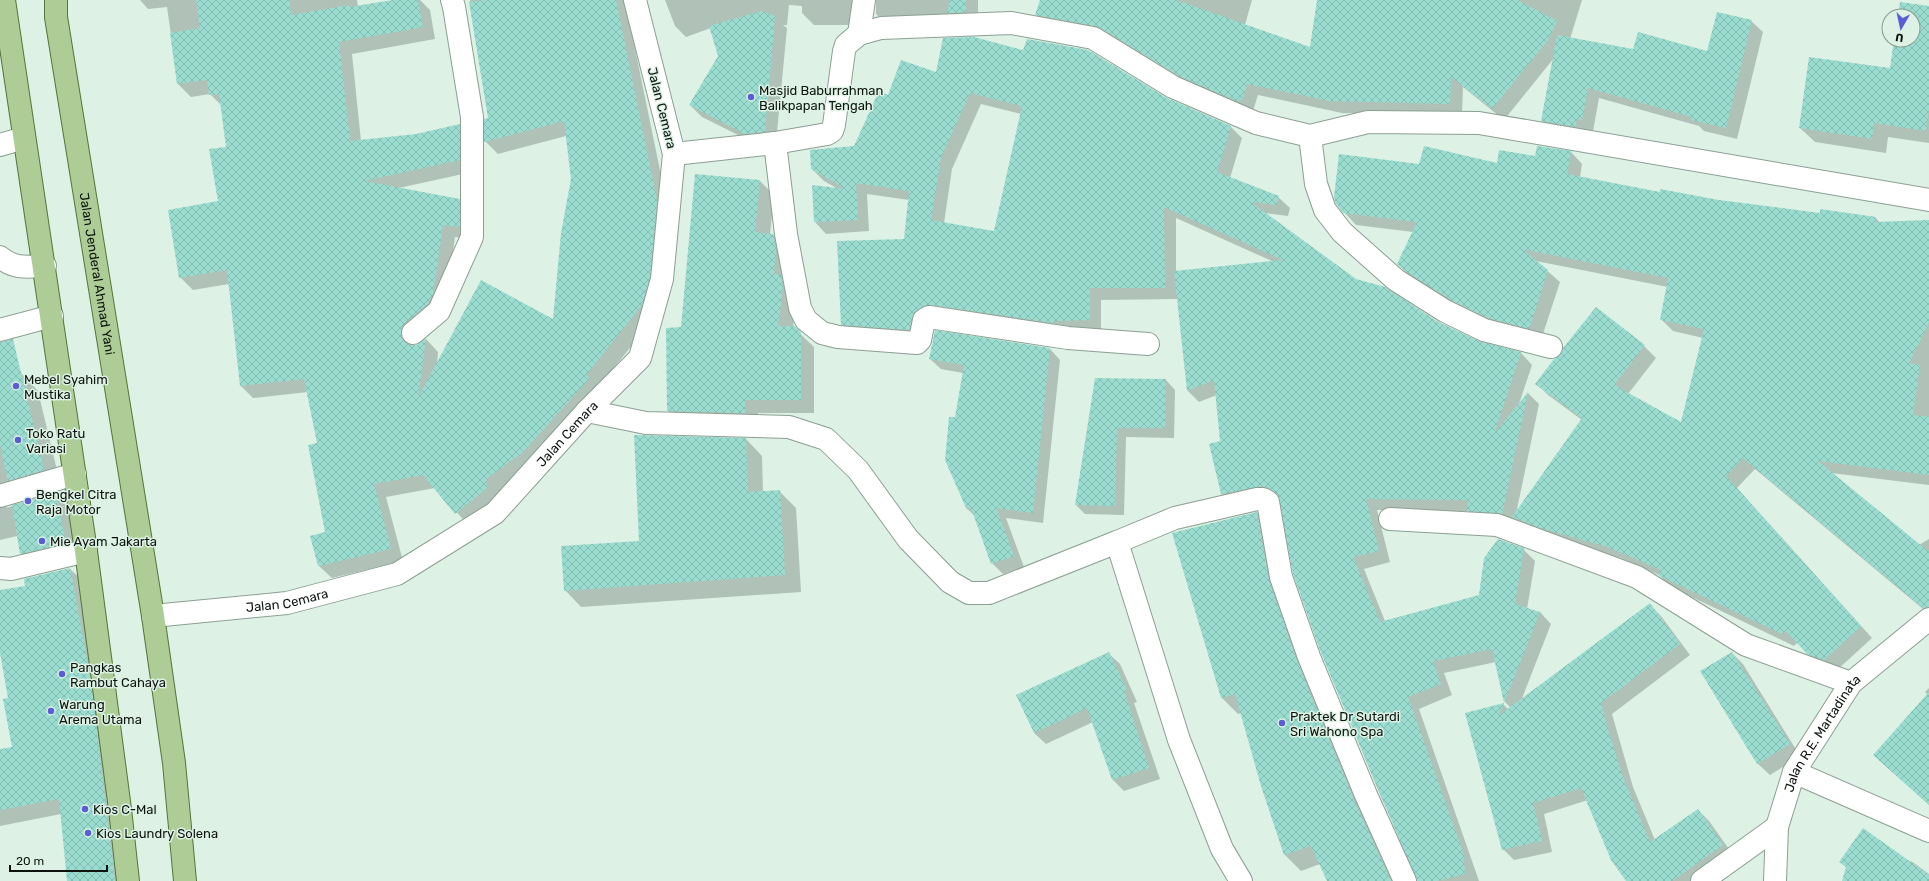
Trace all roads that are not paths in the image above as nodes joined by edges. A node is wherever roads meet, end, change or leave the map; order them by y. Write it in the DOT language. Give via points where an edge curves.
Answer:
graph roads {
  1 [pos="56,0"];
  2 [pos="452,0"];
  3 [pos="635,0"];
  4 [pos="864,0"];
  5 [pos="3,5"];
  6 [pos="860,34"];
  7 [pos="1310,136"];
  8 [pos="24,138"];
  9 [pos="775,143"];
  10 [pos="0,145"];
  11 [pos="674,154"];
  12 [pos="1929,200"];
  13 [pos="0,257"];
  14 [pos="45,266"];
  15 [pos="52,316"];
  16 [pos="0,330"];
  17 [pos="413,333"];
  18 [pos="1148,344"];
  19 [pos="1551,347"];
  20 [pos="587,411"];
  21 [pos="75,474"];
  22 [pos="0,496"];
  23 [pos="1390,519"];
  24 [pos="1116,542"];
  25 [pos="86,551"];
  26 [pos="0,568"];
  27 [pos="153,616"];
  28 [pos="1929,619"];
  29 [pos="1851,683"];
  30 [pos="1794,772"];
  31 [pos="1777,827"];
  32 [pos="1929,831"];
  33 [pos="128,881"];
  34 [pos="184,881"];
  35 [pos="1241,881"];
  36 [pos="1405,881"];
  37 [pos="1702,881"];
  38 [pos="1775,881"];
  1 -- 27 [label="main road, Jalan Jenderal Ahmad Yani" via="56,17"];
  2 -- 17 [label="street" via="472,118 472,238 439,311"];
  3 -- 11 [label="street, Jalan Cemara"];
  4 -- 6 [label="street"];
  5 -- 8 [label="main road"];
  6 -- 7 [label="street" via="881,28 1011,24 1093,38 1173,87 1256,123"];
  6 -- 9 [label="street" via="846,45 832,131"];
  7 -- 12 [label="street" via="1368,122 1479,123"];
  7 -- 19 [label="street" via="1316,184 1325,210 1342,232 1396,280 1445,311 1484,330"];
  8 -- 10 [label="street"];
  8 -- 14 [label="main road"];
  9 -- 11 [label="street"];
  9 -- 18 [label="street" via="786,234 800,308 806,320 822,333 838,337 917,343 924,320 929,317 1068,338"];
  11 -- 20 [label="street, Jalan Cemara" via="662,279 640,358"];
  13 -- 14 [label="street" via="8,264 20,267"];
  14 -- 15 [label="main road"];
  15 -- 16 [label="street"];
  15 -- 21 [label="main road"];
  20 -- 24 [label="street" via="646,423 789,427 826,439 858,470 908,539 950,582 969,593 989,593"];
  20 -- 27 [label="street, Jalan Cemara" via="495,512 397,574 286,603"];
  21 -- 22 [label="street"];
  21 -- 25 [label="main road"];
  23 -- 29 [label="street" via="1497,525 1637,577 1746,645"];
  24 -- 35 [label="street" via="1179,740 1222,849"];
  24 -- 36 [label="street" via="1175,518 1257,499 1263,498 1268,502 1281,577 1309,657"];
  25 -- 26 [label="street" via="12,569"];
  25 -- 33 [label="main road"];
  27 -- 34 [label="main road, Jalan Jenderal Ahmad Yani" via="174,763"];
  28 -- 29 [label="street, Jalan R.E. Martadinata"];
  29 -- 30 [label="street, Jalan R.E. Martadinata"];
  30 -- 31 [label="street, Jalan R.E. Martadinata"];
  30 -- 32 [label="street"];
  31 -- 37 [label="street"];
  31 -- 38 [label="street, Jalan R.E. Martadinata"];
}
